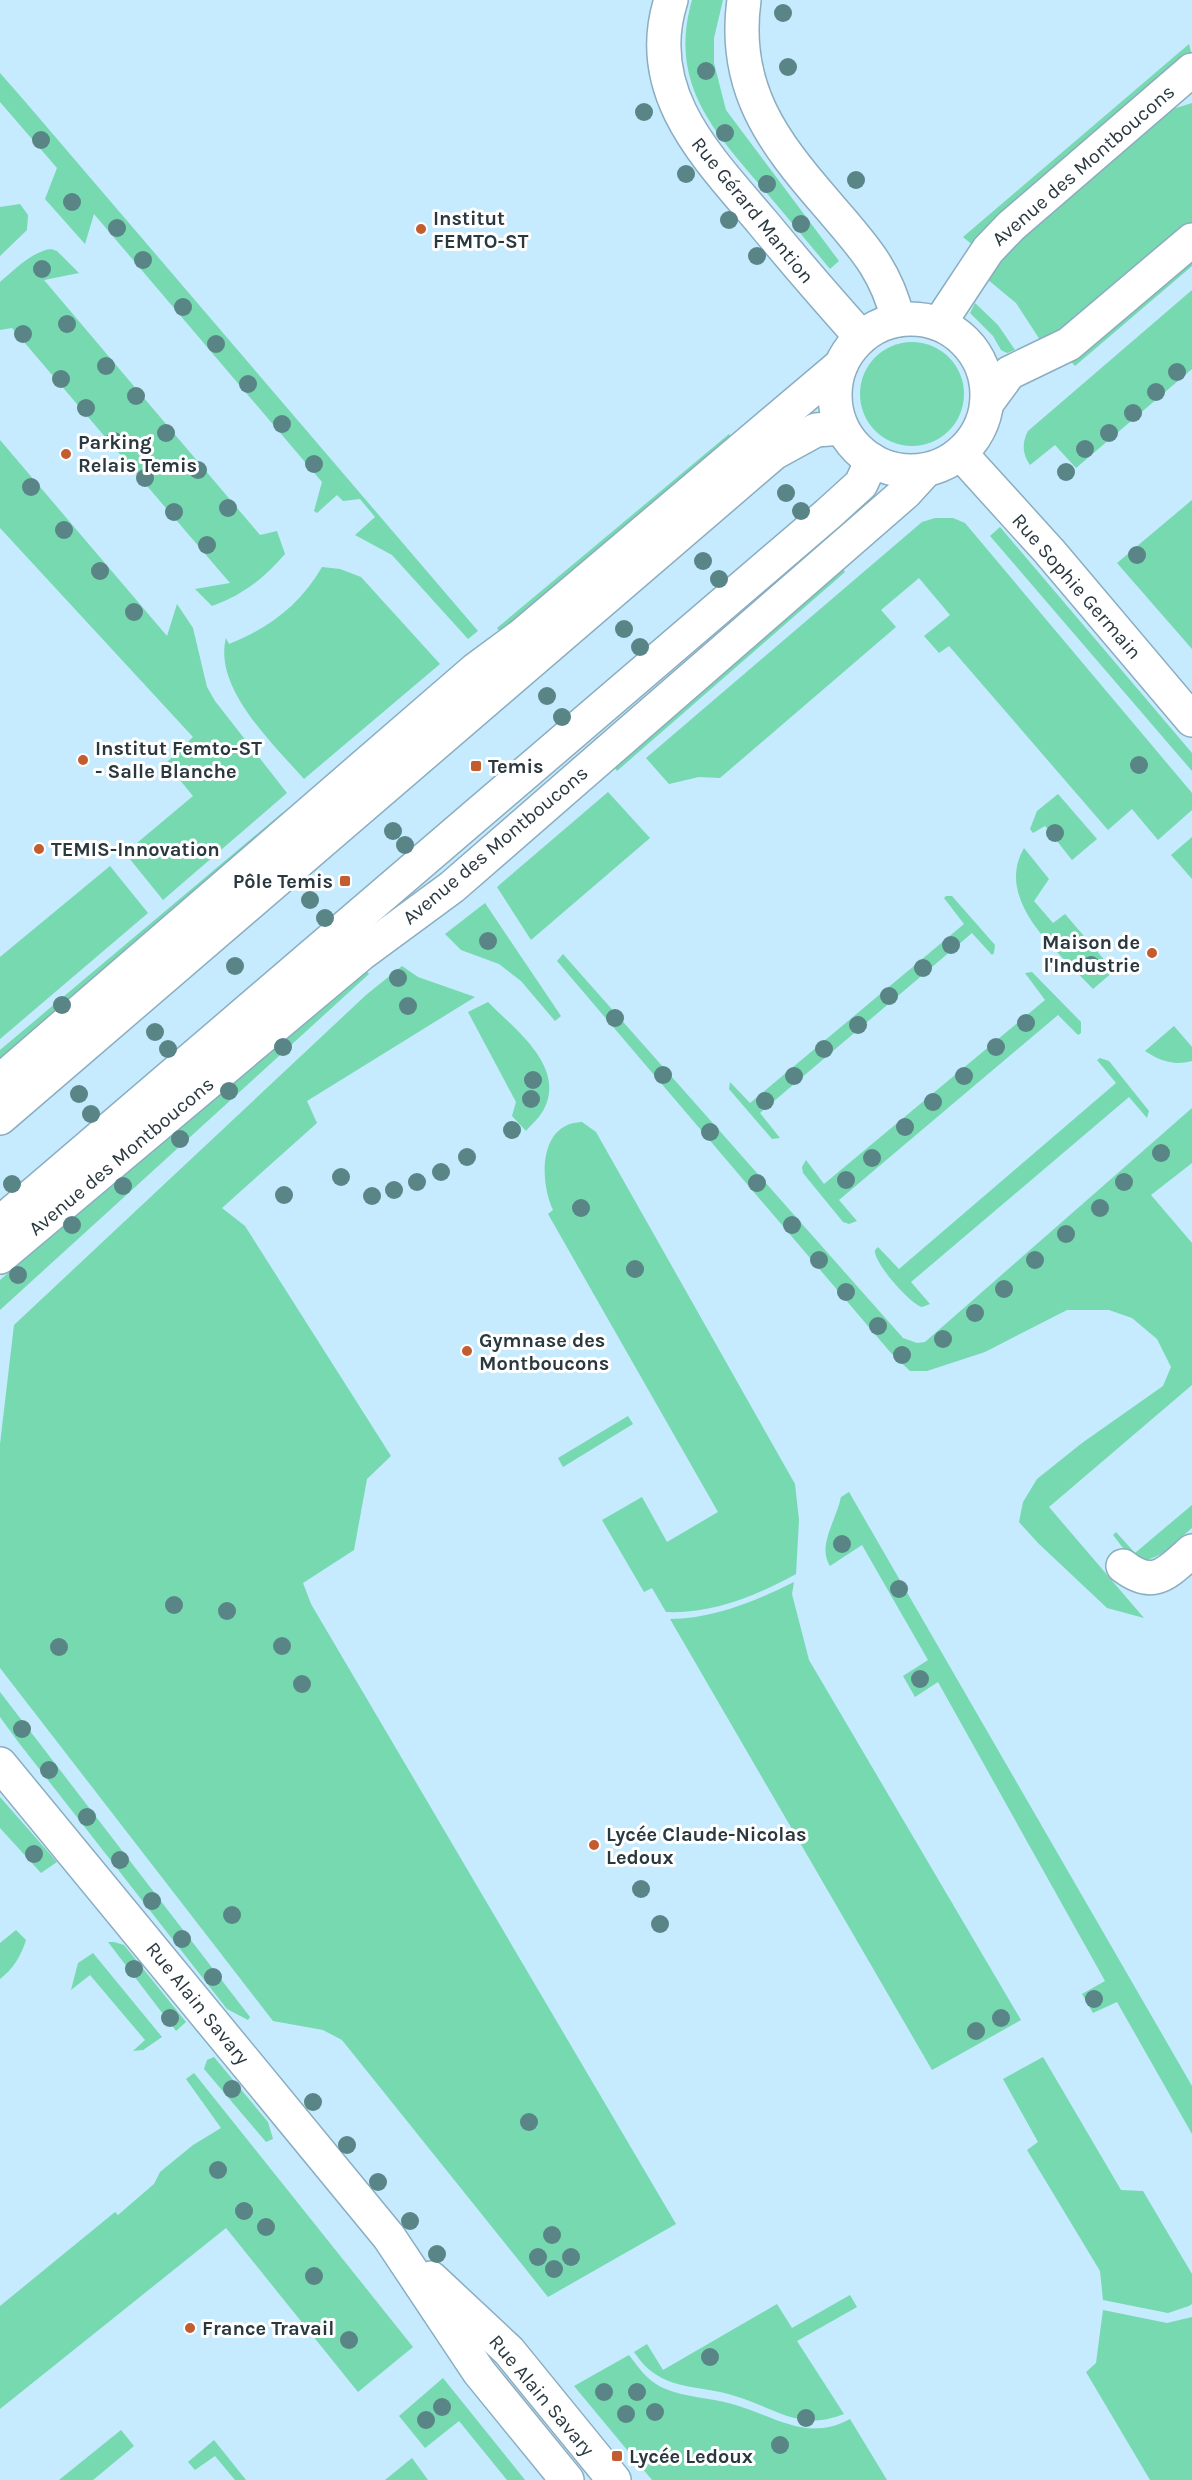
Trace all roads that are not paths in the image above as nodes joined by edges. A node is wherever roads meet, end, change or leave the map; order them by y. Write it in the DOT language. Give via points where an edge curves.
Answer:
graph roads {
  1 [pos="671,0"];
  2 [pos="744,0"];
  3 [pos="1192,70"];
  4 [pos="1192,240"];
  5 [pos="898,320"];
  6 [pos="939,324"];
  7 [pos="861,337"];
  8 [pos="841,364"];
  9 [pos="987,403"];
  10 [pos="842,428"];
  11 [pos="961,454"];
  12 [pos="872,460"];
  13 [pos="926,470"];
  14 [pos="1192,720"];
  15 [pos="0,1081"];
  16 [pos="0,1118"];
  17 [pos="0,1223"];
  18 [pos="0,1257"];
  19 [pos="1192,1551"];
  20 [pos="1123,1566"];
  21 [pos="2,1765"];
  22 [pos="389,2237"];
  23 [pos="567,2480"];
  24 [pos="614,2480"];
  1 -- 7 [label="street, Rue Gérard Mantion" via="666,17 668,82 688,130"];
  2 -- 5 [label="street" via="741,39 745,74 755,104 787,155 870,253 893,297"];
  3 -- 6 [label="street, Avenue des Montboucons" via="987,250"];
  4 -- 9 [label="street" via="1069,344 1009,373"];
  5 -- 6 [label="street"];
  5 -- 7 [label="street"];
  6 -- 9 [label="street" via="953,331 977,355 987,387"];
  7 -- 8 [label="street"];
  8 -- 10 [label="street" via="835,396"];
  8 -- 15 [label="street" via="521,636 475,670"];
  9 -- 11 [label="street" via="979,431"];
  10 -- 12 [label="street" via="860,452"];
  10 -- 16 [label="street" via="816,430 774,453"];
  11 -- 13 [label="street"];
  11 -- 14 [label="street, Rue Sophie Germain" via="1049,550"];
  12 -- 13 [label="street" via="898,470"];
  12 -- 17 [label="street" via="861,484 828,514"];
  13 -- 18 [label="street, Avenue des Montboucons" via="906,492 452,887 361,954"];
  19 -- 20 [label="street" via="1166,1574 1150,1579 1135,1576"];
  21 -- 22 [label="street, Rue Alain Savary"];
  22 -- 23 [label="street, Rue Alain Savary" via="478,2372"];
  22 -- 24 [label="street, Rue Alain Savary" via="509,2351"];
}
